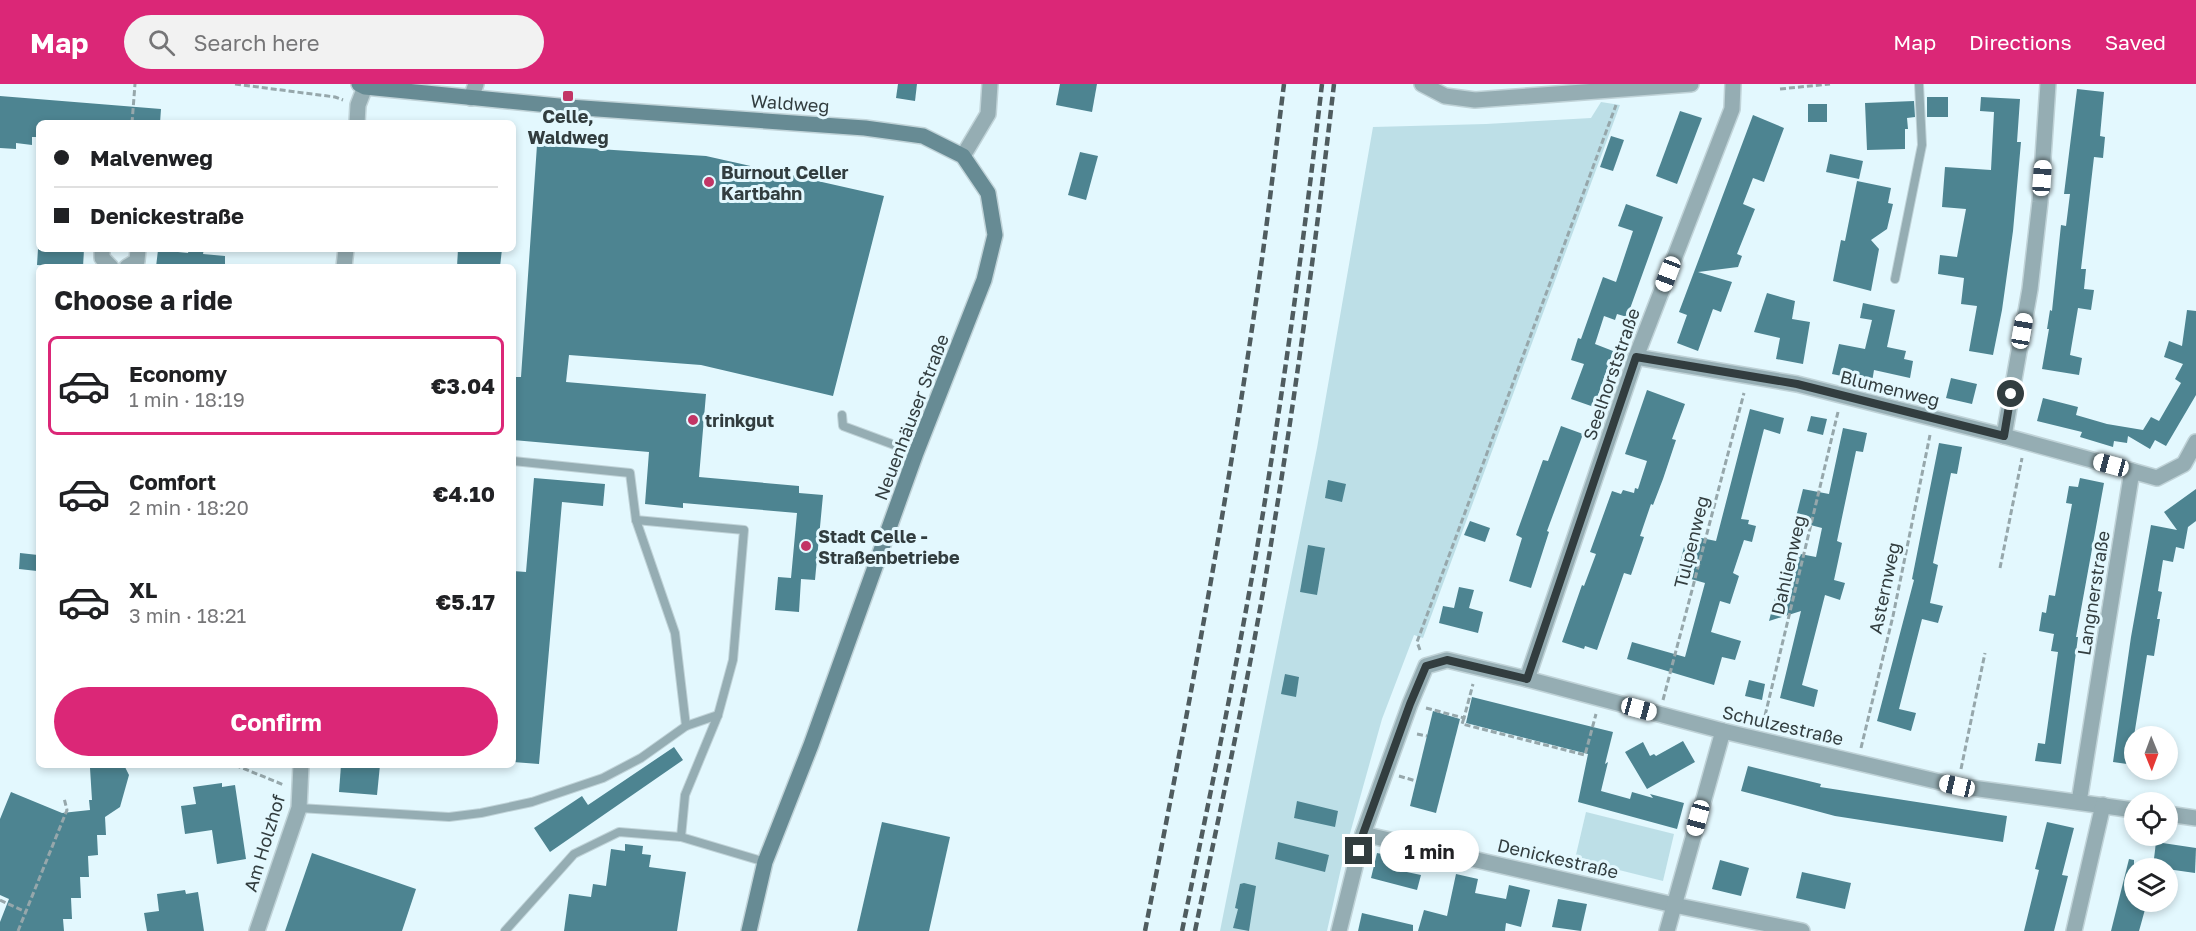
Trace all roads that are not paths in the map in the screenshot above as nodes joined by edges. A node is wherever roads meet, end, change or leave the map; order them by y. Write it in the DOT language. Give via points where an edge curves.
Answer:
graph roads {
  1 [pos="990,84"];
  2 [pos="1422,84"];
  3 [pos="1691,84"];
  4 [pos="1734,84"];
  5 [pos="1919,84"];
  6 [pos="2048,84"];
  7 [pos="362,86"];
  8 [pos="474,91"];
  9 [pos="357,120"];
  10 [pos="963,156"];
  11 [pos="1895,279"];
  12 [pos="1636,357"];
  13 [pos="842,415"];
  14 [pos="2004,436"];
  15 [pos="2196,442"];
  16 [pos="916,453"];
  17 [pos="516,461"];
  18 [pos="2132,471"];
  19 [pos="636,520"];
  20 [pos="1527,679"];
  21 [pos="718,715"];
  22 [pos="686,726"];
  23 [pos="1723,731"];
  24 [pos="301,768"];
  25 [pos="2079,802"];
  26 [pos="2103,805"];
  27 [pos="299,808"];
  28 [pos="2124,808"];
  29 [pos="2178,815"];
  30 [pos="2196,818"];
  31 [pos="1363,834"];
  32 [pos="681,837"];
  33 [pos="765,862"];
  34 [pos="1674,905"];
  35 [pos="257,931"];
  36 [pos="505,931"];
  37 [pos="748,931"];
  38 [pos="1339,931"];
  39 [pos="1667,931"];
  40 [pos="1802,931"];
  41 [pos="2074,931"];
  1 -- 10 [label="street" via="988,114"];
  2 -- 3 [label="street" via="1445,96 1475,100"];
  4 -- 12 [label="street, Seelhorststraße" via="1732,109"];
  5 -- 11 [label="lane" via="1922,145"];
  6 -- 14 [label="street" via="2030,288"];
  7 -- 8 [label="street, Waldweg"];
  7 -- 9 [label="street"];
  8 -- 10 [label="street, Waldweg" via="865,128 922,136"];
  10 -- 16 [label="street, Neuenhäuser Straße" via="988,193 995,235 984,280"];
  12 -- 14 [label="street, Blumenweg" via="1797,384"];
  12 -- 20 [label="street, Seelhorststraße"];
  13 -- 16 [label="lane" via="843,426"];
  14 -- 18 [label="street, Blumenweg"];
  15 -- 18 [label="street" via="2184,464 2157,478"];
  16 -- 33 [label="street, Neuenhäuser Straße"];
  17 -- 19 [label="lane" via="630,473"];
  18 -- 25 [label="street, Langnerstraße"];
  19 -- 21 [label="lane" via="744,530 733,660"];
  19 -- 22 [label="lane" via="675,633"];
  20 -- 23 [label="street, Schulzestraße"];
  20 -- 31 [label="street, Schulzestraße" via="1447,660 1426,666"];
  21 -- 22 [label="lane"];
  21 -- 32 [label="lane" via="686,795"];
  22 -- 27 [label="lane" via="641,758 603,778 502,809 449,817"];
  23 -- 25 [label="street, Schulzestraße" via="1957,786"];
  23 -- 34 [label="street"];
  24 -- 27 [label="street, Am Holzhof"];
  25 -- 26 [label="street, Schulzestraße"];
  26 -- 28 [label="street, Schulzestraße"];
  26 -- 41 [label="street"];
  27 -- 35 [label="street, Am Holzhof"];
  29 -- 30 [label="street"];
  31 -- 34 [label="street, Denickestraße"];
  31 -- 38 [label="street"];
  32 -- 33 [label="lane"];
  32 -- 36 [label="lane" via="619,832 574,854"];
  33 -- 37 [label="street, Neuenhäuser Straße"];
  34 -- 39 [label="street"];
  34 -- 40 [label="street, Denickestraße"];
}
